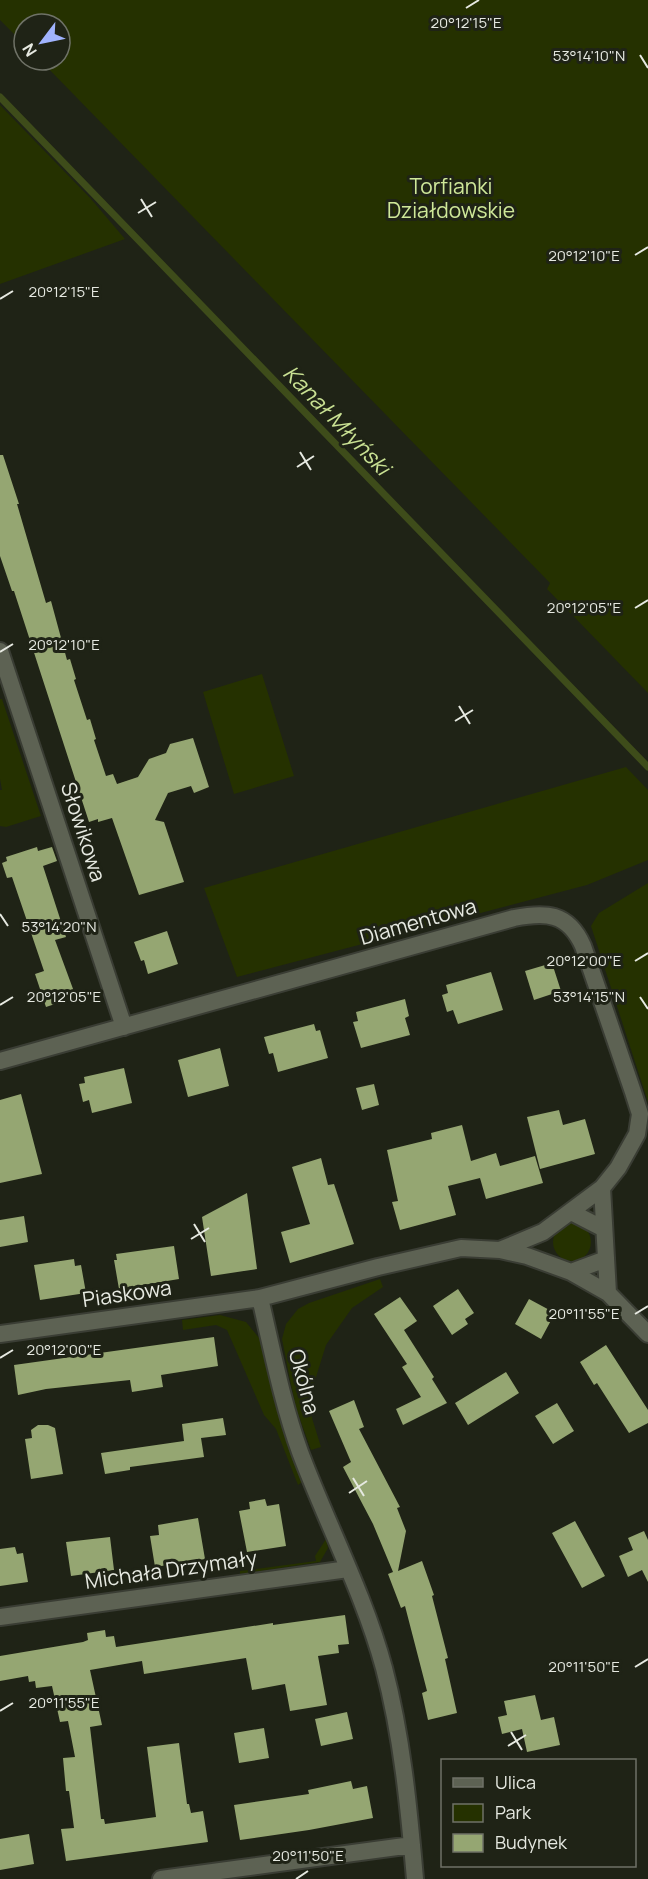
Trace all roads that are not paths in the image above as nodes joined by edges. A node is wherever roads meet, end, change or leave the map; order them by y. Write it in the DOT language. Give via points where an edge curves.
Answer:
graph roads {
  1 [pos="0,651"];
  2 [pos="124,1028"];
  3 [pos="0,1061"];
  4 [pos="602,1188"];
  5 [pos="571,1212"];
  6 [pos="604,1229"];
  7 [pos="543,1232"];
  8 [pos="500,1250"];
  9 [pos="606,1259"];
  10 [pos="549,1264"];
  11 [pos="571,1272"];
  12 [pos="608,1293"];
  13 [pos="260,1298"];
  14 [pos="648,1334"];
  15 [pos="0,1335"];
  16 [pos="348,1569"];
  17 [pos="0,1617"];
  18 [pos="412,1845"];
  19 [pos="161,1879"];
  20 [pos="415,1879"];
  1 -- 2 [label="street, Słowikowa"];
  2 -- 3 [label="street, Diamentowa"];
  2 -- 4 [label="street, Diamentowa" via="514,918 537,913 555,916 578,935 583,946 640,1114 633,1145"];
  4 -- 5 [label="street, Diamentowa"];
  4 -- 6 [label="street"];
  5 -- 6 [label="street"];
  5 -- 7 [label="street, Diamentowa"];
  6 -- 9 [label="street"];
  7 -- 8 [label="street, Diamentowa"];
  7 -- 10 [label="street"];
  8 -- 10 [label="street"];
  8 -- 13 [label="street" via="461,1248"];
  9 -- 11 [label="street"];
  9 -- 12 [label="street"];
  10 -- 11 [label="street"];
  11 -- 12 [label="street"];
  12 -- 14 [label="street"];
  13 -- 15 [label="street, Piaskowa"];
  13 -- 16 [label="street, Okólna" via="285,1405"];
  16 -- 17 [label="street, Michała Drzymały"];
  16 -- 18 [label="street, Okólna" via="384,1668 404,1773"];
  18 -- 19 [label="street"];
  18 -- 20 [label="street, Okólna"];
}
